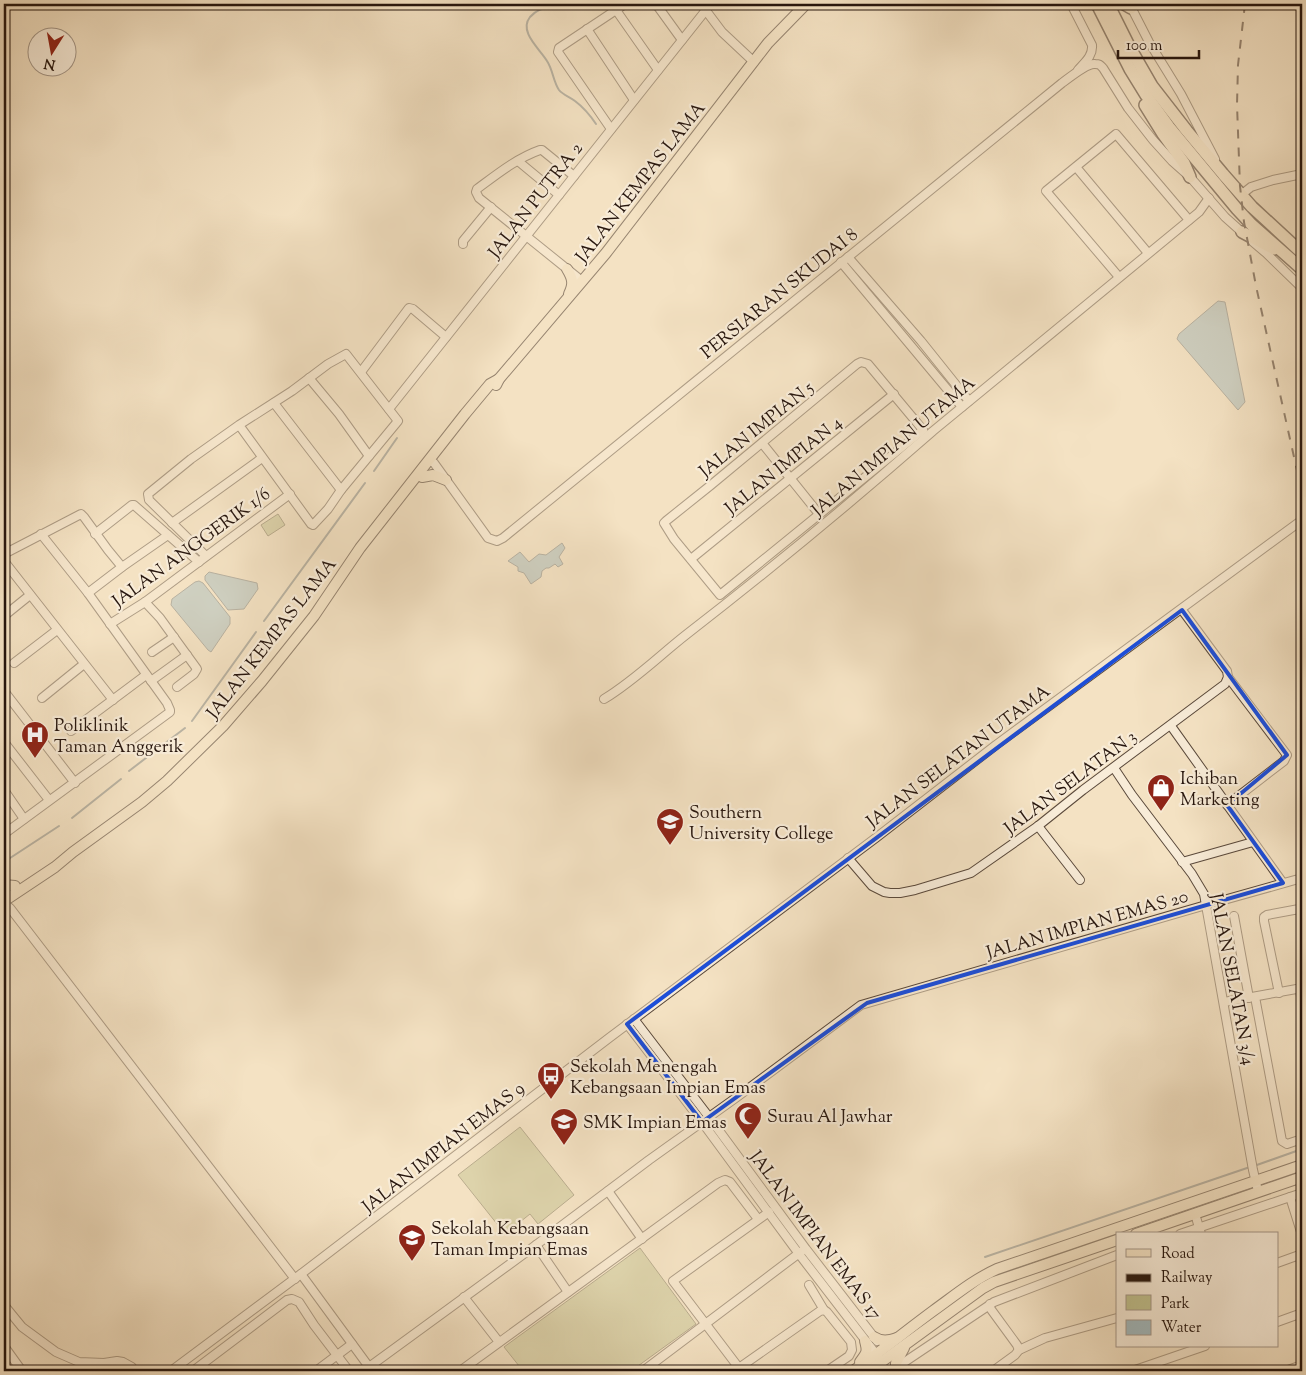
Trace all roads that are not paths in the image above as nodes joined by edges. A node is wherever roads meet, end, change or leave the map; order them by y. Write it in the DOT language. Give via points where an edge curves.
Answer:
graph roads {
  1 [pos="625,4"];
  2 [pos="656,4"];
  3 [pos="806,4"];
  4 [pos="1071,4"];
  5 [pos="1097,4"];
  6 [pos="1108,4"];
  7 [pos="1128,5"];
  8 [pos="704,7"];
  9 [pos="616,10"];
  10 [pos="587,29"];
  11 [pos="682,40"];
  12 [pos="754,62"];
  13 [pos="1130,69"];
  14 [pos="658,70"];
  15 [pos="1075,73"];
  16 [pos="634,100"];
  17 [pos="611,129"];
  18 [pos="518,161"];
  19 [pos="1076,167"];
  20 [pos="1223,174"];
  21 [pos="1302,174"];
  22 [pos="574,176"];
  23 [pos="1190,177"];
  24 [pos="559,195"];
  25 [pos="1242,195"];
  26 [pos="1209,198"];
  27 [pos="491,207"];
  28 [pos="1217,208"];
  29 [pos="1199,212"];
  30 [pos="1189,220"];
  31 [pos="1242,232"];
  32 [pos="526,236"];
  33 [pos="463,244"];
  34 [pos="606,253"];
  35 [pos="1302,253"];
  36 [pos="1148,254"];
  37 [pos="1285,254"];
  38 [pos="848,257"];
  39 [pos="841,262"];
  40 [pos="567,269"];
  41 [pos="1302,269"];
  42 [pos="1119,278"];
  43 [pos="582,281"];
  44 [pos="1302,288"];
  45 [pos="550,319"];
  46 [pos="446,337"];
  47 [pos="922,337"];
  48 [pos="912,346"];
  49 [pos="361,372"];
  50 [pos="306,380"];
  51 [pos="894,394"];
  52 [pos="969,401"];
  53 [pos="274,403"];
  54 [pos="962,407"];
  55 [pos="389,409"];
  56 [pos="239,425"];
  57 [pos="762,443"];
  58 [pos="369,456"];
  59 [pos="262,458"];
  60 [pos="432,461"];
  61 [pos="422,477"];
  62 [pos="790,478"];
  63 [pos="446,480"];
  64 [pos="341,490"];
  65 [pos="290,494"];
  66 [pos="819,514"];
  67 [pos="1302,520"];
  68 [pos="172,523"];
  69 [pos="41,534"];
  70 [pos="95,534"];
  71 [pos="168,535"];
  72 [pos="4,554"];
  73 [pos="206,556"];
  74 [pos="355,558"];
  75 [pos="691,560"];
  76 [pos="4,561"];
  77 [pos="199,562"];
  78 [pos="122,567"];
  79 [pos="88,593"];
  80 [pos="30,595"];
  81 [pos="145,602"];
  82 [pos="1182,610"];
  83 [pos="4,616"];
  84 [pos="110,624"];
  85 [pos="57,630"];
  86 [pos="174,637"];
  87 [pos="152,652"];
  88 [pos="187,655"];
  89 [pos="14,663"];
  90 [pos="84,664"];
  91 [pos="1228,677"];
  92 [pos="148,678"];
  93 [pos="177,687"];
  94 [pos="4,691"];
  95 [pos="42,698"];
  96 [pos="604,698"];
  97 [pos="113,700"];
  98 [pos="1171,726"];
  99 [pos="71,731"];
  100 [pos="4,742"];
  101 [pos="1114,768"];
  102 [pos="75,782"];
  103 [pos="4,790"];
  104 [pos="49,800"];
  105 [pos="1227,805"];
  106 [pos="24,819"];
  107 [pos="1038,826"];
  108 [pos="4,834"];
  109 [pos="1253,842"];
  110 [pos="73,852"];
  111 [pos="848,858"];
  112 [pos="1182,862"];
  113 [pos="1302,878"];
  114 [pos="1080,880"];
  115 [pos="1283,884"];
  116 [pos="4,885"];
  117 [pos="15,886"];
  118 [pos="4,893"];
  119 [pos="4,902"];
  120 [pos="1206,905"];
  121 [pos="1302,910"];
  122 [pos="1234,916"];
  123 [pos="1301,989"];
  124 [pos="1279,992"];
  125 [pos="1252,997"];
  126 [pos="1224,1002"];
  127 [pos="1302,1004"];
  128 [pos="634,1019"];
  129 [pos="627,1024"];
  130 [pos="710,1117"];
  131 [pos="702,1122"];
  132 [pos="1302,1139"];
  133 [pos="1302,1165"];
  134 [pos="1254,1175"];
  135 [pos="1302,1177"];
  136 [pos="608,1191"];
  137 [pos="1258,1191"];
  138 [pos="1302,1193"];
  139 [pos="1290,1197"];
  140 [pos="769,1212"];
  141 [pos="1195,1214"];
  142 [pos="758,1219"];
  143 [pos="1200,1230"];
  144 [pos="1142,1232"];
  145 [pos="1302,1235"];
  146 [pos="642,1239"];
  147 [pos="1116,1240"];
  148 [pos="536,1245"];
  149 [pos="806,1249"];
  150 [pos="799,1254"];
  151 [pos="1302,1254"];
  152 [pos="1116,1255"];
  153 [pos="1278,1263"];
  154 [pos="298,1277"];
  155 [pos="808,1285"];
  156 [pos="568,1292"];
  157 [pos="464,1297"];
  158 [pos="990,1304"];
  159 [pos="4,1306"];
  160 [pos="822,1311"];
  161 [pos="1302,1313"];
  162 [pos="1116,1318"];
  163 [pos="1278,1322"];
  164 [pos="705,1325"];
  165 [pos="898,1338"];
  166 [pos="870,1339"];
  167 [pos="499,1342"];
  168 [pos="352,1344"];
  169 [pos="907,1344"];
  170 [pos="4,1346"];
  171 [pos="1199,1348"];
  172 [pos="1019,1350"];
  173 [pos="338,1355"];
  174 [pos="883,1361"];
  175 [pos="1302,1365"];
  176 [pos="132,1367"];
  177 [pos="371,1369"];
  178 [pos="896,1369"];
  179 [pos="737,1370"];
  180 [pos="854,1370"];
  181 [pos="22,1371"];
  182 [pos="171,1371"];
  183 [pos="193,1371"];
  184 [pos="316,1371"];
  185 [pos="349,1371"];
  186 [pos="460,1371"];
  187 [pos="644,1371"];
  188 [pos="827,1371"];
  189 [pos="869,1371"];
  190 [pos="993,1371"];
  191 [pos="1132,1371"];
  192 [pos="1285,1371"];
  1 -- 9 [label="street"];
  2 -- 11 [label="street"];
  3 -- 12 [label="main road, JALAN KEMPAS LAMA"];
  4 -- 15 [label="street" via="1092,45 1090,56"];
  5 -- 13 [label="highway"];
  6 -- 20 [label="highway" via="1152,86"];
  7 -- 20 [label="street" via="1181,94"];
  8 -- 11 [label="street, JALAN PUTRA 2"];
  8 -- 12 [label="street" via="722,32"];
  9 -- 10 [label="street"];
  9 -- 14 [label="street"];
  10 -- 16 [label="street"];
  10 -- 17 [label="street" via="559,51"];
  11 -- 14 [label="street, JALAN PUTRA 2"];
  12 -- 34 [label="main road, JALAN KEMPAS LAMA"];
  13 -- 23 [label="highway" via="1142,99"];
  13 -- 37 [label="highway" via="1146,96 1237,209"];
  14 -- 16 [label="street, JALAN PUTRA 2"];
  15 -- 23 [label="street" via="1091,64 1103,68 1152,140"];
  15 -- 38 [label="street, PERSIARAN SKUDAI 8"];
  16 -- 17 [label="street, JALAN PUTRA 2"];
  17 -- 22 [label="street, JALAN PUTRA 2"];
  18 -- 22 [label="street" via="542,150"];
  18 -- 24 [label="street"];
  18 -- 27 [label="street" via="477,189 479,198"];
  19 -- 30 [label="street" via="1116,134"];
  19 -- 36 [label="street"];
  19 -- 42 [label="street" via="1046,191"];
  20 -- 25 [label="highway"];
  21 -- 25 [label="street" via="1251,187"];
  22 -- 24 [label="street, JALAN PUTRA 2"];
  23 -- 26 [label="street"];
  24 -- 32 [label="street, JALAN PUTRA 2"];
  25 -- 35 [label="highway"];
  26 -- 28 [label="street"];
  26 -- 29 [label="street, JALAN IMPIAN UTAMA"];
  27 -- 32 [label="street"];
  27 -- 33 [label="street"];
  28 -- 29 [label="street, JALAN IMPIAN UTAMA"];
  28 -- 31 [label="street"];
  29 -- 30 [label="street, JALAN IMPIAN UTAMA"];
  30 -- 36 [label="street, JALAN IMPIAN UTAMA"];
  31 -- 37 [label="highway"];
  31 -- 44 [label="street"];
  32 -- 40 [label="street"];
  32 -- 46 [label="street, JALAN PUTRA 2"];
  34 -- 40 [label="main road" via="584,270"];
  34 -- 43 [label="main road, JALAN KEMPAS LAMA"];
  36 -- 42 [label="street, JALAN IMPIAN UTAMA"];
  37 -- 41 [label="highway"];
  38 -- 39 [label="street, PERSIARAN SKUDAI 8"];
  38 -- 47 [label="street"];
  39 -- 48 [label="street"];
  39 -- 63 [label="street, PERSIARAN SKUDAI 8" via="503,538 488,538"];
  40 -- 43 [label="street"];
  40 -- 45 [label="main road" via="572,278 572,288"];
  42 -- 52 [label="street, JALAN IMPIAN UTAMA"];
  43 -- 45 [label="main road, JALAN KEMPAS LAMA"];
  45 -- 60 [label="main road, JALAN KEMPAS LAMA" via="499,379 490,384"];
  46 -- 49 [label="street" via="409,308"];
  46 -- 55 [label="street, JALAN PUTRA 2"];
  47 -- 48 [label="street"];
  47 -- 52 [label="street"];
  48 -- 54 [label="street"];
  49 -- 50 [label="street" via="344,355"];
  49 -- 55 [label="street"];
  50 -- 53 [label="street"];
  50 -- 58 [label="street" via="339,414"];
  51 -- 57 [label="street, JALAN IMPIAN 5" via="868,364 861,362"];
  51 -- 62 [label="street, JALAN IMPIAN 4"];
  51 -- 66 [label="street" via="923,430"];
  52 -- 54 [label="street, JALAN IMPIAN UTAMA"];
  53 -- 56 [label="street"];
  53 -- 64 [label="street"];
  54 -- 96 [label="street, JALAN IMPIAN UTAMA" via="766,572"];
  55 -- 58 [label="street" via="398,421"];
  56 -- 59 [label="street"];
  56 -- 68 [label="street" via="148,494 149,500"];
  57 -- 62 [label="street"];
  57 -- 75 [label="street, JALAN IMPIAN 5" via="664,524"];
  58 -- 64 [label="street"];
  59 -- 65 [label="street"];
  59 -- 68 [label="street"];
  60 -- 61 [label="main road, JALAN KEMPAS LAMA"];
  60 -- 63 [label="street"];
  60 -- 74 [label="main road, JALAN KEMPAS LAMA"];
  61 -- 63 [label="main road" via="433,475"];
  61 -- 74 [label="main road, JALAN KEMPAS LAMA"];
  62 -- 66 [label="street"];
  62 -- 75 [label="street, JALAN IMPIAN 4"];
  64 -- 65 [label="street" via="314,525"];
  65 -- 73 [label="street, JALAN ANGGERIK 1/6"];
  66 -- 75 [label="street" via="720,595"];
  67 -- 82 [label="street, JALAN SELATAN UTAMA"];
  68 -- 73 [label="street"];
  69 -- 70 [label="street" via="80,514"];
  69 -- 72 [label="street"];
  69 -- 79 [label="street"];
  70 -- 71 [label="street" via="132,505"];
  70 -- 78 [label="street"];
  71 -- 77 [label="street"];
  71 -- 78 [label="street"];
  73 -- 77 [label="street, JALAN ANGGERIK 1/6"];
  74 -- 110 [label="main road, JALAN KEMPAS LAMA" via="310,621 223,726 142,802"];
  76 -- 80 [label="street"];
  77 -- 81 [label="street, JALAN ANGGERIK 1/6"];
  78 -- 79 [label="street"];
  79 -- 84 [label="street"];
  80 -- 83 [label="street"];
  80 -- 85 [label="street"];
  81 -- 84 [label="street, JALAN ANGGERIK 1/6"];
  81 -- 86 [label="street"];
  82 -- 91 [label="street" via="1227,671"];
  82 -- 111 [label="street, JALAN SELATAN UTAMA"];
  84 -- 92 [label="street"];
  85 -- 89 [label="street"];
  85 -- 90 [label="street"];
  86 -- 87 [label="street"];
  86 -- 88 [label="street"];
  88 -- 92 [label="street"];
  88 -- 93 [label="street" via="197,669"];
  90 -- 95 [label="street"];
  90 -- 97 [label="street"];
  91 -- 98 [label="street, JALAN SELATAN 3" via="1225,684"];
  91 -- 105 [label="street" via="1287,754 1284,761"];
  92 -- 97 [label="street"];
  92 -- 102 [label="street" via="170,712"];
  94 -- 102 [label="street"];
  97 -- 99 [label="street"];
  98 -- 101 [label="street, JALAN SELATAN 3"];
  98 -- 105 [label="street"];
  100 -- 104 [label="street"];
  101 -- 107 [label="street, JALAN SELATAN 3"];
  101 -- 112 [label="street, JALAN SELATAN 3/4"];
  102 -- 104 [label="street"];
  103 -- 106 [label="street"];
  104 -- 106 [label="street"];
  105 -- 109 [label="street"];
  106 -- 108 [label="street"];
  107 -- 111 [label="street, JALAN SELATAN 3" via="971,873 900,893 884,892 872,886"];
  107 -- 114 [label="street"];
  109 -- 112 [label="street"];
  109 -- 115 [label="street"];
  110 -- 117 [label="main road, JALAN KEMPAS LAMA"];
  110 -- 119 [label="main road, JALAN KEMPAS LAMA"];
  111 -- 128 [label="street, JALAN SELATAN UTAMA"];
  112 -- 120 [label="street, JALAN SELATAN 3/4" via="1204,894"];
  113 -- 115 [label="street, JALAN IMPIAN EMAS 20"];
  115 -- 120 [label="street, JALAN IMPIAN EMAS 20"];
  116 -- 117 [label="main road"];
  117 -- 118 [label="main road, JALAN KEMPAS LAMA"];
  119 -- 154 [label="street"];
  120 -- 126 [label="street, JALAN SELATAN 3/4"];
  120 -- 130 [label="street, JALAN IMPIAN EMAS 20" via="867,1003"];
  121 -- 124 [label="street" via="1264,917"];
  122 -- 125 [label="street"];
  123 -- 124 [label="street"];
  123 -- 127 [label="street"];
  124 -- 125 [label="street"];
  125 -- 126 [label="street"];
  125 -- 132 [label="street" via="1282,1141 1287,1144"];
  126 -- 134 [label="street, JALAN SELATAN 3/4"];
  128 -- 129 [label="street, JALAN IMPIAN EMAS 9"];
  128 -- 130 [label="street, JALAN IMPIAN EMAS 17"];
  129 -- 131 [label="street, JALAN IMPIAN EMAS 17"];
  129 -- 154 [label="street, JALAN IMPIAN EMAS 9"];
  130 -- 131 [label="street, JALAN IMPIAN EMAS 20"];
  130 -- 149 [label="street, JALAN IMPIAN EMAS 17"];
  131 -- 136 [label="street, JALAN IMPIAN EMAS 20"];
  131 -- 140 [label="street, JALAN IMPIAN EMAS 17"];
  133 -- 134 [label="main road"];
  134 -- 137 [label="street, JALAN SELATAN 3/4"];
  134 -- 165 [label="main road" via="997,1269 966,1286"];
  135 -- 137 [label="main road"];
  136 -- 146 [label="street"];
  136 -- 148 [label="street, JALAN IMPIAN EMAS 20"];
  137 -- 141 [label="main road"];
  138 -- 139 [label="street"];
  139 -- 143 [label="street"];
  139 -- 145 [label="street"];
  140 -- 142 [label="street"];
  140 -- 150 [label="street, JALAN IMPIAN EMAS 17"];
  141 -- 143 [label="street"];
  141 -- 144 [label="main road"];
  142 -- 146 [label="street" via="730,1182 725,1180"];
  142 -- 164 [label="street" via="674,1282"];
  146 -- 156 [label="street"];
  147 -- 169 [label="main road" via="994,1282"];
  148 -- 156 [label="street"];
  148 -- 157 [label="street, JALAN IMPIAN EMAS 20"];
  149 -- 150 [label="street"];
  149 -- 166 [label="street, JALAN IMPIAN EMAS 17"];
  150 -- 164 [label="street"];
  150 -- 166 [label="street, JALAN IMPIAN EMAS 17"];
  151 -- 153 [label="street"];
  152 -- 158 [label="street"];
  154 -- 168 [label="street"];
  154 -- 182 [label="street, JALAN IMPIAN EMAS 9"];
  155 -- 160 [label="street"];
  156 -- 167 [label="street"];
  157 -- 167 [label="street"];
  157 -- 177 [label="street, JALAN IMPIAN EMAS 20"];
  158 -- 172 [label="street"];
  158 -- 178 [label="street"];
  159 -- 176 [label="street" via="22,1327 56,1352 79,1362 116,1361"];
  160 -- 179 [label="street"];
  160 -- 188 [label="street" via="827,1312 851,1342 852,1350"];
  161 -- 163 [label="street"];
  162 -- 172 [label="street" via="1045,1338"];
  164 -- 179 [label="street"];
  164 -- 187 [label="street"];
  165 -- 166 [label="main road" via="887,1341"];
  165 -- 174 [label="main road"];
  166 -- 174 [label="street, JALAN IMPIAN EMAS 17"];
  166 -- 180 [label="main road" via="865,1356"];
  167 -- 186 [label="street"];
  168 -- 173 [label="street"];
  168 -- 177 [label="street"];
  169 -- 174 [label="main road"];
  169 -- 178 [label="main road"];
  170 -- 181 [label="street"];
  171 -- 191 [label="street"];
  172 -- 190 [label="street"];
  173 -- 183 [label="street" via="299,1302 292,1299"];
  173 -- 184 [label="street"];
  173 -- 185 [label="street"];
  174 -- 178 [label="street, JALAN IMPIAN EMAS 17"];
  174 -- 180 [label="main road"];
  174 -- 189 [label="main road"];
  175 -- 192 [label="street"];
}
